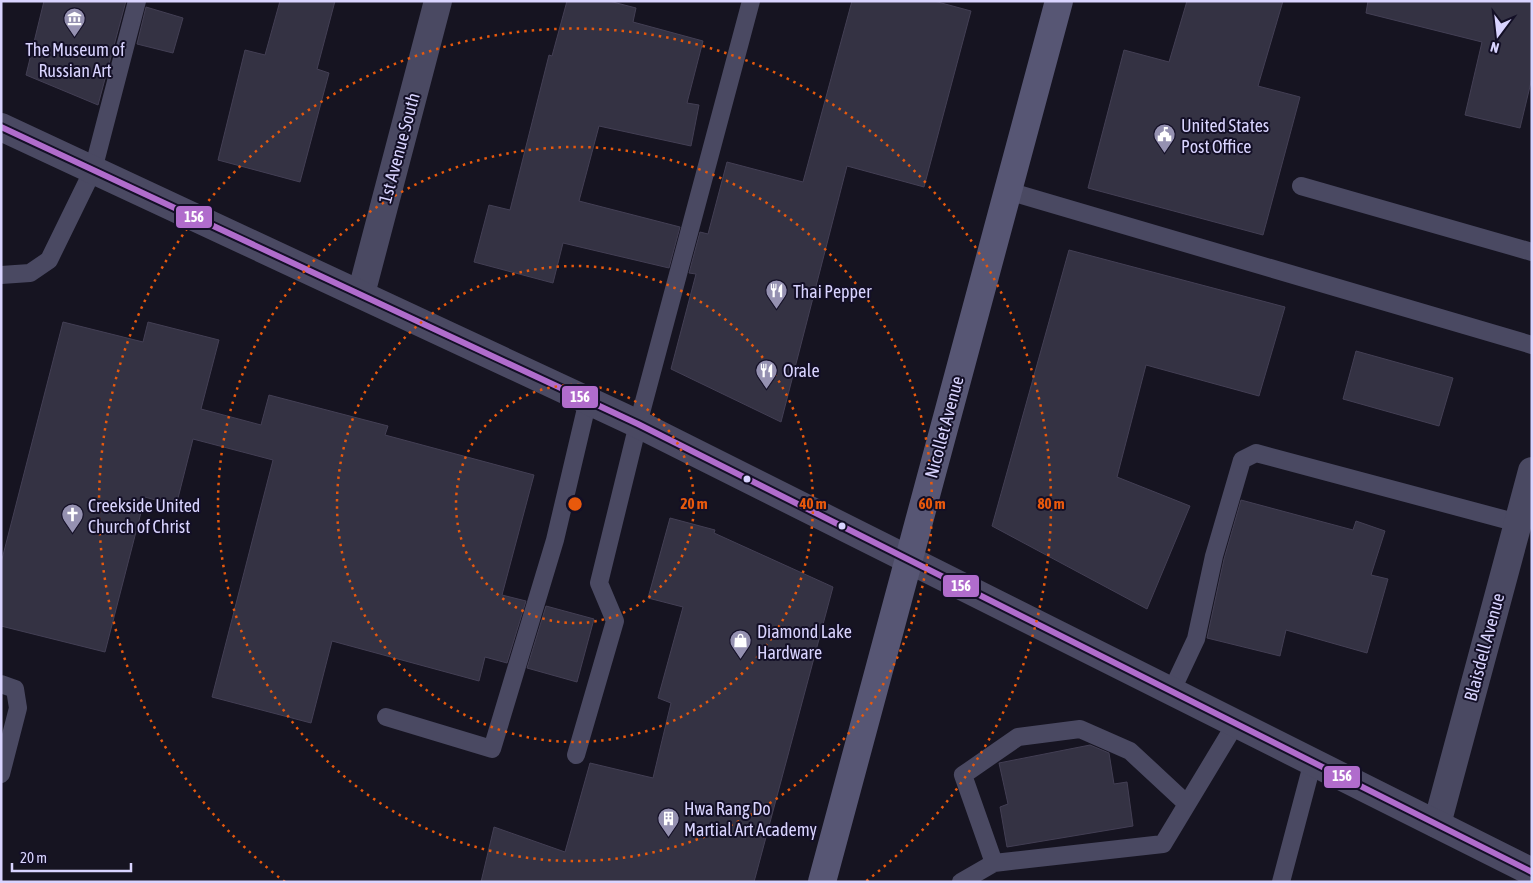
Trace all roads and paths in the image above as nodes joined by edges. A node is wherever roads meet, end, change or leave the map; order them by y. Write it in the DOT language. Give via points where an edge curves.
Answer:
graph roads {
  1 [pos="137,1"];
  2 [pos="438,1"];
  3 [pos="751,1"];
  4 [pos="1059,1"];
  5 [pos="1,127"];
  6 [pos="93,170"];
  7 [pos="1301,186"];
  8 [pos="1008,191"];
  9 [pos="1532,252"];
  10 [pos="1,275"];
  11 [pos="361,294"];
  12 [pos="1532,345"];
  13 [pos="588,400"];
  14 [pos="638,424"];
  15 [pos="1532,471"];
  16 [pos="1518,523"];
  17 [pos="908,558"];
  18 [pos="1,684"];
  19 [pos="1172,690"];
  20 [pos="386,717"];
  21 [pos="1236,723"];
  22 [pos="576,755"];
  23 [pos="1313,761"];
  24 [pos="2,765"];
  25 [pos="1187,804"];
  26 [pos="1437,824"];
  27 [pos="994,863"];
  28 [pos="1532,872"];
  29 [pos="823,881"];
  30 [pos="961,882"];
  31 [pos="1281,882"];
  1 -- 6 [label="lane"];
  2 -- 11 [label="street, 1st Avenue South"];
  3 -- 14 [label="lane"];
  4 -- 8 [label="main road, Nicollet Avenue"];
  5 -- 6 [label="street"];
  6 -- 10 [label="lane" via="49,260 30,273"];
  6 -- 11 [label="street"];
  7 -- 9 [label="lane"];
  8 -- 12 [label="lane"];
  8 -- 17 [label="main road, Nicollet Avenue"];
  11 -- 13 [label="street"];
  13 -- 14 [label="street"];
  13 -- 20 [label="lane" via="555,540 492,749"];
  14 -- 17 [label="street"];
  14 -- 22 [label="lane" via="599,583 616,622"];
  15 -- 16 [label="street, Blaisdell Avenue"];
  16 -- 19 [label="lane" via="1256,453 1242,460 1214,556 1194,644"];
  16 -- 26 [label="street, Blaisdell Avenue"];
  17 -- 19 [label="street"];
  17 -- 29 [label="main road, Nicollet Avenue"];
  18 -- 24 [label="lane" via="15,689 18,708"];
  19 -- 21 [label="street"];
  21 -- 23 [label="street"];
  21 -- 25 [label="lane"];
  23 -- 26 [label="street"];
  23 -- 31 [label="lane"];
  25 -- 27 [label="lane" via="1163,844"];
  25 -- 27 [label="lane" via="1130,751 1080,729 1018,738 963,775"];
  26 -- 28 [label="street"];
  27 -- 30 [label="lane"];
}
